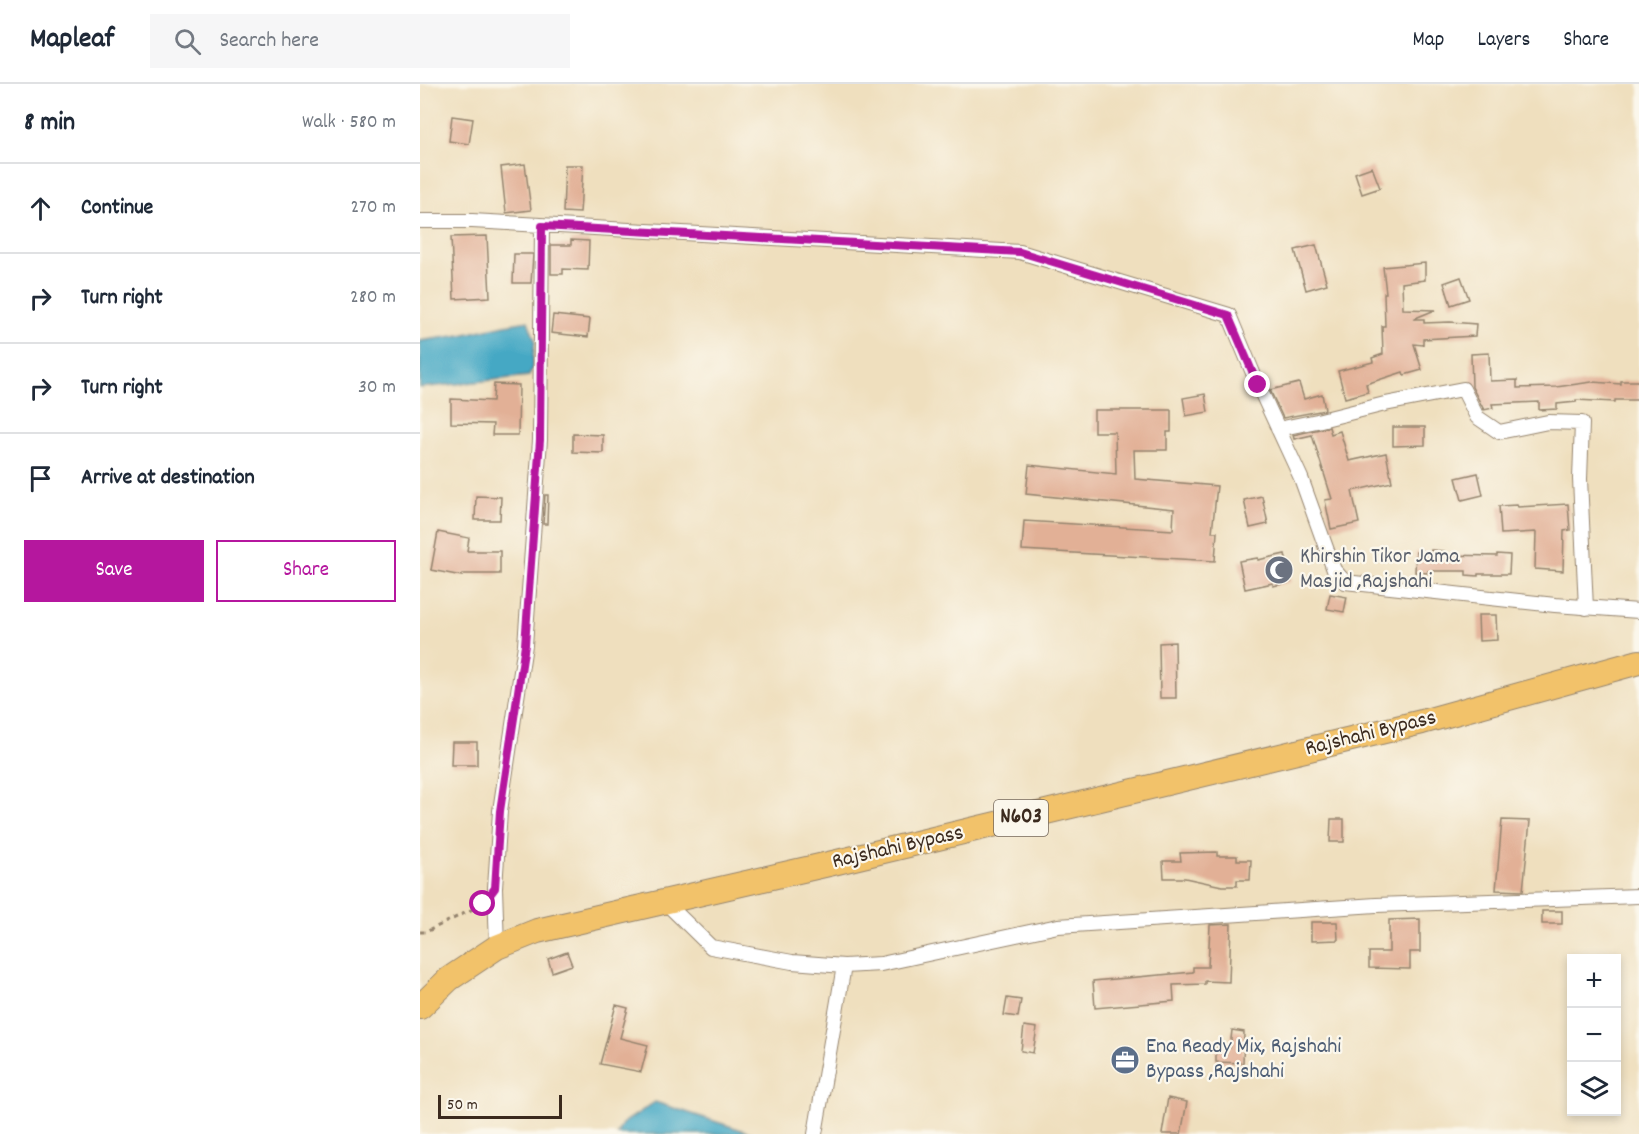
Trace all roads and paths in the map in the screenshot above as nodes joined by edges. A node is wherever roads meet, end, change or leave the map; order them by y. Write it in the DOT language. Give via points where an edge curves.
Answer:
graph roads {
  1 [pos="420,221"];
  2 [pos="542,226"];
  3 [pos="1278,429"];
  4 [pos="1586,608"];
  5 [pos="1639,611"];
  6 [pos="1639,662"];
  7 [pos="495,888"];
  8 [pos="1639,897"];
  9 [pos="666,902"];
  10 [pos="420,932"];
  11 [pos="496,947"];
  12 [pos="844,966"];
  13 [pos="420,1007"];
  14 [pos="815,1134"];
  1 -- 2 [label="street"];
  2 -- 3 [label="street" via="1020,252 1228,315"];
  2 -- 7 [label="street" via="540,440 526,633 500,811"];
  3 -- 4 [label="street" via="1301,478 1334,570 1345,582"];
  3 -- 4 [label="street" via="1463,389 1477,417 1499,432 1548,422 1582,423 1580,479"];
  4 -- 5 [label="street"];
  6 -- 9 [label="highway, Rajshahi Bypass / N603" via="1422,722"];
  7 -- 10 [label="path" via="483,904"];
  7 -- 11 [label="street"];
  8 -- 12 [label="street" via="1376,904 1058,926 881,964"];
  9 -- 11 [label="highway, Rajshahi Bypass / N603" via="537,931"];
  9 -- 12 [label="street" via="711,947 792,962"];
  11 -- 13 [label="highway, Rajshahi Bypass / N603" via="450,979"];
  12 -- 14 [label="street"];
}
